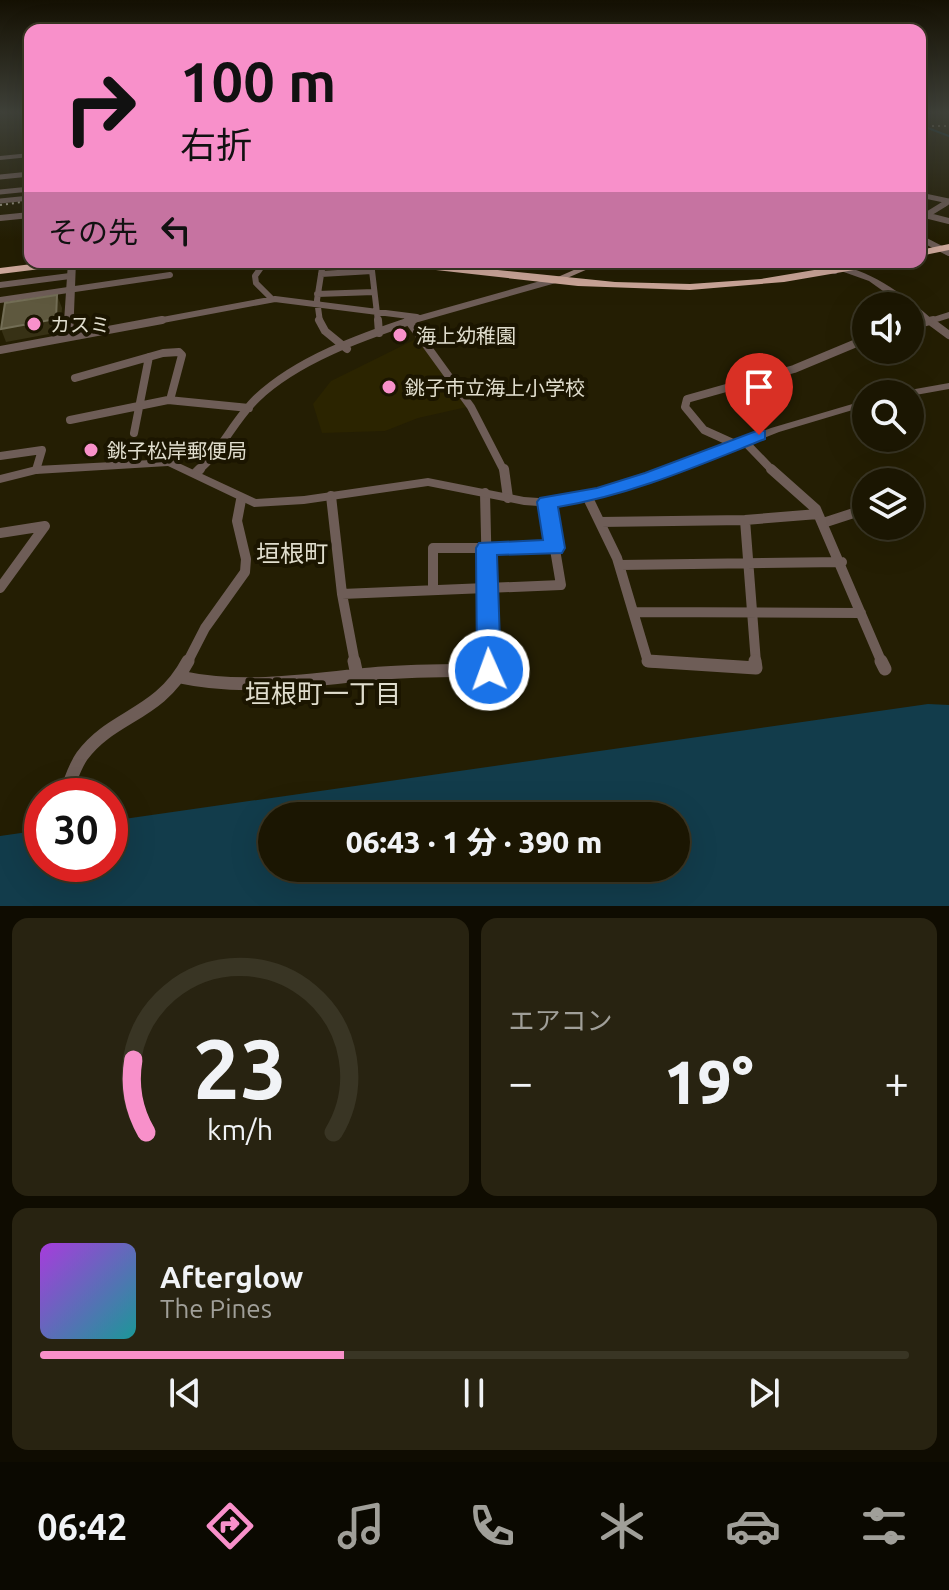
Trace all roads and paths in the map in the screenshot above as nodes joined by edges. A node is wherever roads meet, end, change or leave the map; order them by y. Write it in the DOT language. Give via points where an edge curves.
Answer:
graph roads {
  1 [pos="24,156"];
  2 [pos="0,158"];
  3 [pos="24,176"];
  4 [pos="0,177"];
  5 [pos="24,178"];
  6 [pos="11,181"];
  7 [pos="24,190"];
  8 [pos="0,192"];
  9 [pos="926,196"];
  10 [pos="24,199"];
  11 [pos="0,201"];
  12 [pos="949,201"];
  13 [pos="926,214"];
  14 [pos="24,216"];
  15 [pos="926,217"];
  16 [pos="0,218"];
  17 [pos="949,221"];
  18 [pos="926,241"];
  19 [pos="946,250"];
  20 [pos="926,252"];
  21 [pos="71,268"];
  22 [pos="261,268"];
  23 [pos="322,268"];
  24 [pos="372,268"];
  25 [pos="474,268"];
  26 [pos="585,268"];
  27 [pos="830,268"];
  28 [pos="849,268"];
  29 [pos="6,270"];
  30 [pos="840,270"];
  31 [pos="372,271"];
  32 [pos="321,274"];
  33 [pos="170,275"];
  34 [pos="70,276"];
  35 [pos="555,280"];
  36 [pos="4,285"];
  37 [pos="69,290"];
  38 [pos="374,292"];
  39 [pos="890,292"];
  40 [pos="317,294"];
  41 [pos="3,299"];
  42 [pos="272,299"];
  43 [pos="315,306"];
  44 [pos="376,311"];
  45 [pos="4,312"];
  46 [pos="949,315"];
  47 [pos="924,316"];
  48 [pos="413,318"];
  49 [pos="930,321"];
  50 [pos="924,323"];
  51 [pos="379,333"];
  52 [pos="949,335"];
  53 [pos="68,337"];
  54 [pos="852,345"];
  55 [pos="347,349"];
  56 [pos="0,350"];
  57 [pos="149,357"];
  58 [pos="75,378"];
  59 [pos="949,386"];
  60 [pos="924,390"];
  61 [pos="170,400"];
  62 [pos="139,404"];
  63 [pos="852,407"];
  64 [pos="249,408"];
  65 [pos="70,420"];
  66 [pos="134,433"];
  67 [pos="739,442"];
  68 [pos="0,456"];
  69 [pos="36,470"];
  70 [pos="196,473"];
  71 [pos="0,479"];
  72 [pos="485,493"];
  73 [pos="331,496"];
  74 [pos="587,496"];
  75 [pos="508,498"];
  76 [pos="241,500"];
  77 [pos="547,502"];
  78 [pos="852,512"];
  79 [pos="821,518"];
  80 [pos="745,520"];
  81 [pos="600,522"];
  82 [pos="0,533"];
  83 [pos="487,548"];
  84 [pos="555,548"];
  85 [pos="842,562"];
  86 [pos="749,563"];
  87 [pos="620,565"];
  88 [pos="486,587"];
  89 [pos="0,588"];
  90 [pos="433,590"];
  91 [pos="342,594"];
  92 [pos="635,612"];
  93 [pos="752,613"];
  94 [pos="861,613"];
  95 [pos="885,669"];
  96 [pos="357,675"];
  97 [pos="180,677"];
  98 [pos="72,778"];
  1 -- 2 [label="street"];
  3 -- 4 [label="street"];
  5 -- 6 [label="street"];
  7 -- 8 [label="street"];
  9 -- 12 [label="street"];
  10 -- 11 [label="street"];
  12 -- 13 [label="street"];
  14 -- 16 [label="street"];
  15 -- 17 [label="street"];
  18 -- 19 [label="street"];
  19 -- 20 [label="highway"];
  21 -- 34 [label="street"];
  22 -- 42 [label="street" via="256,283"];
  23 -- 32 [label="street"];
  24 -- 31 [label="street"];
  25 -- 35 [label="highway"];
  26 -- 35 [label="main road"];
  27 -- 30 [label="street"];
  28 -- 30 [label="highway"];
  29 -- 36 [label="street"];
  30 -- 35 [label="highway" via="690,287"];
  30 -- 39 [label="street" via="872,279"];
  31 -- 32 [label="street"];
  31 -- 38 [label="street"];
  32 -- 40 [label="street"];
  33 -- 37 [label="street"];
  34 -- 36 [label="street"];
  34 -- 37 [label="street"];
  35 -- 48 [label="street"];
  36 -- 41 [label="street"];
  37 -- 41 [label="street"];
  37 -- 53 [label="street"];
  38 -- 40 [label="street"];
  38 -- 44 [label="street"];
  40 -- 43 [label="street"];
  41 -- 45 [label="street"];
  42 -- 43 [label="street"];
  42 -- 53 [label="street"];
  43 -- 44 [label="street"];
  43 -- 55 [label="street" via="328,337"];
  44 -- 48 [label="street"];
  44 -- 51 [label="street"];
  46 -- 49 [label="street"];
  47 -- 49 [label="street"];
  48 -- 51 [label="street"];
  48 -- 75 [label="street" via="505,466 511,486"];
  49 -- 50 [label="street"];
  49 -- 52 [label="street"];
  51 -- 55 [label="street"];
  53 -- 56 [label="street"];
  54 -- 67 [label="street" via="794,369 687,399 685,407 704,430"];
  55 -- 64 [label="street" via="264,392"];
  57 -- 58 [label="street"];
  57 -- 61 [label="street" via="181,353"];
  57 -- 62 [label="street"];
  59 -- 60 [label="street"];
  61 -- 62 [label="street"];
  61 -- 64 [label="street"];
  62 -- 65 [label="street"];
  62 -- 66 [label="street"];
  63 -- 67 [label="street"];
  64 -- 70 [label="street" via="218,454"];
  67 -- 74 [label="street" via="692,464"];
  67 -- 79 [label="street"];
  68 -- 69 [label="street" via="42,450"];
  69 -- 70 [label="street" via="170,462"];
  69 -- 71 [label="street"];
  70 -- 76 [label="street"];
  72 -- 73 [label="street" via="428,482"];
  72 -- 75 [label="street"];
  72 -- 83 [label="street"];
  73 -- 76 [label="street" via="273,503"];
  73 -- 91 [label="street"];
  74 -- 77 [label="street"];
  74 -- 81 [label="street"];
  75 -- 77 [label="street"];
  76 -- 97 [label="street" via="237,521 245,572 205,628"];
  77 -- 84 [label="street"];
  78 -- 79 [label="street"];
  79 -- 80 [label="street"];
  79 -- 85 [label="street"];
  80 -- 81 [label="street"];
  80 -- 86 [label="street"];
  81 -- 87 [label="street"];
  82 -- 89 [label="street" via="45,526"];
  83 -- 84 [label="street"];
  83 -- 88 [label="street"];
  83 -- 90 [label="street" via="433,548"];
  84 -- 88 [label="street" via="561,585"];
  85 -- 86 [label="street"];
  85 -- 94 [label="street"];
  86 -- 87 [label="street"];
  86 -- 93 [label="street"];
  87 -- 92 [label="street"];
  88 -- 90 [label="street"];
  88 -- 96 [label="street" via="489,670"];
  90 -- 91 [label="street"];
  91 -- 96 [label="street"];
  92 -- 93 [label="street"];
  92 -- 93 [label="street" via="648,662 756,668"];
  93 -- 94 [label="street"];
  94 -- 95 [label="street"];
  96 -- 97 [label="street" via="251,684 204,684"];
  97 -- 98 [label="street" via="155,703 102,737 82,756"];
}
